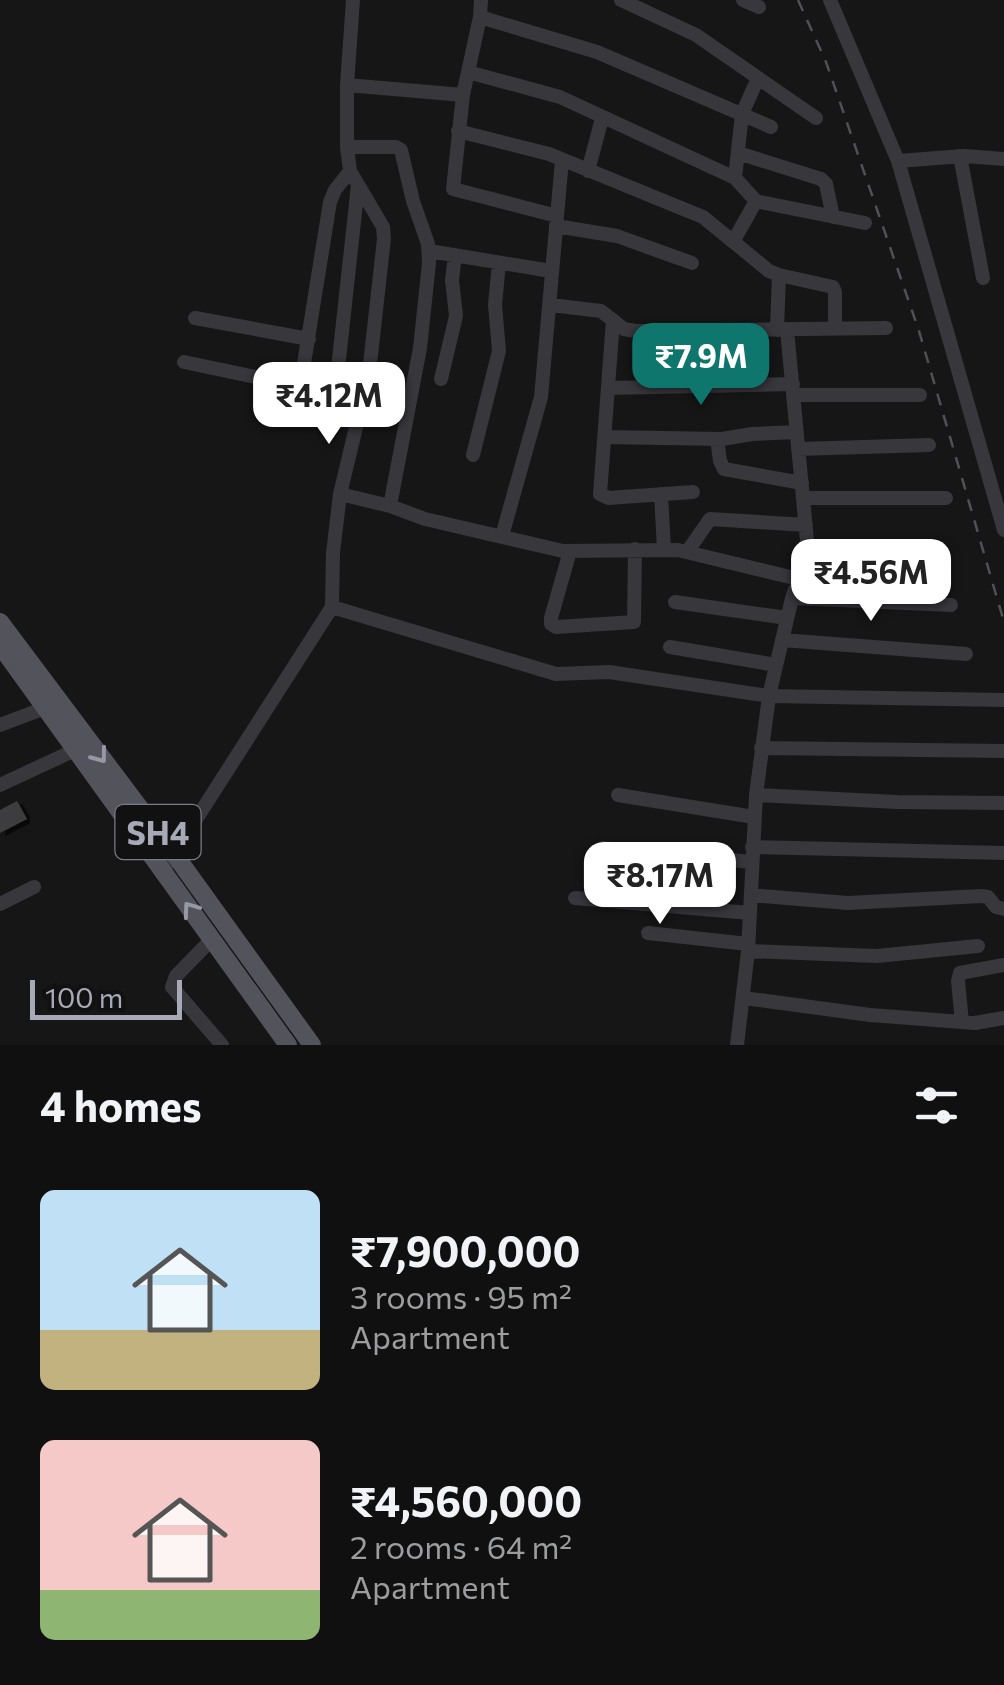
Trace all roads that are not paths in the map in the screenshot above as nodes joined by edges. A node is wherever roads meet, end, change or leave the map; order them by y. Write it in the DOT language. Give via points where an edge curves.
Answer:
graph roads {
  1 [pos="353,0"];
  2 [pos="481,0"];
  3 [pos="621,0"];
  4 [pos="743,0"];
  5 [pos="830,0"];
  6 [pos="759,8"];
  7 [pos="480,18"];
  8 [pos="468,72"];
  9 [pos="758,78"];
  10 [pos="346,85"];
  11 [pos="464,95"];
  12 [pos="742,114"];
  13 [pos="602,118"];
  14 [pos="816,118"];
  15 [pos="771,126"];
  16 [pos="458,131"];
  17 [pos="346,147"];
  18 [pos="738,153"];
  19 [pos="960,156"];
  20 [pos="1004,159"];
  21 [pos="562,160"];
  22 [pos="898,161"];
  23 [pos="588,172"];
  24 [pos="354,178"];
  25 [pos="735,178"];
  26 [pos="756,200"];
  27 [pos="833,217"];
  28 [pos="556,221"];
  29 [pos="865,223"];
  30 [pos="734,240"];
  31 [pos="429,251"];
  32 [pos="455,256"];
  33 [pos="499,263"];
  34 [pos="692,263"];
  35 [pos="551,271"];
  36 [pos="779,275"];
  37 [pos="982,278"];
  38 [pos="551,305"];
  39 [pos="196,318"];
  40 [pos="613,320"];
  41 [pos="886,328"];
  42 [pos="835,329"];
  43 [pos="782,330"];
  44 [pos="309,339"];
  45 [pos="184,362"];
  46 [pos="441,380"];
  47 [pos="608,388"];
  48 [pos="793,390"];
  49 [pos="920,395"];
  50 [pos="358,422"];
  51 [pos="797,432"];
  52 [pos="605,438"];
  53 [pos="717,439"];
  54 [pos="929,444"];
  55 [pos="798,449"];
  56 [pos="473,455"];
  57 [pos="802,490"];
  58 [pos="693,492"];
  59 [pos="340,494"];
  60 [pos="661,494"];
  61 [pos="946,498"];
  62 [pos="390,506"];
  63 [pos="806,525"];
  64 [pos="1004,530"];
  65 [pos="502,536"];
  66 [pos="664,548"];
  67 [pos="635,550"];
  68 [pos="808,551"];
  69 [pos="570,552"];
  70 [pos="687,552"];
  71 [pos="937,553"];
  72 [pos="798,579"];
  73 [pos="792,598"];
  74 [pos="675,602"];
  75 [pos="951,605"];
  76 [pos="332,608"];
  77 [pos="788,618"];
  78 [pos="0,622"];
  79 [pos="782,640"];
  80 [pos="0,645"];
  81 [pos="670,647"];
  82 [pos="966,654"];
  83 [pos="776,664"];
  84 [pos="768,696"];
  85 [pos="1004,700"];
  86 [pos="44,708"];
  87 [pos="0,726"];
  88 [pos="761,748"];
  89 [pos="74,750"];
  90 [pos="1004,751"];
  91 [pos="0,764"];
  92 [pos="4,783"];
  93 [pos="756,794"];
  94 [pos="618,795"];
  95 [pos="1004,802"];
  96 [pos="754,817"];
  97 [pos="602,848"];
  98 [pos="1004,853"];
  99 [pos="175,855"];
  100 [pos="752,855"];
  101 [pos="163,871"];
  102 [pos="34,887"];
  103 [pos="752,895"];
  104 [pos="575,898"];
  105 [pos="0,904"];
  106 [pos="1004,908"];
  107 [pos="750,913"];
  108 [pos="648,933"];
  109 [pos="212,940"];
  110 [pos="978,946"];
  111 [pos="748,947"];
  112 [pos="1004,965"];
  113 [pos="744,998"];
  114 [pos="1004,1018"];
  115 [pos="962,1022"];
  116 [pos="222,1045"];
  117 [pos="288,1045"];
  118 [pos="312,1045"];
  119 [pos="738,1045"];
  1 -- 10 [label="street"];
  2 -- 7 [label="street"];
  3 -- 9 [label="street" via="696,35"];
  4 -- 6 [label="street"];
  5 -- 22 [label="street"];
  7 -- 8 [label="street"];
  7 -- 12 [label="street" via="597,52"];
  8 -- 11 [label="street"];
  8 -- 13 [label="street" via="560,97"];
  9 -- 12 [label="street"];
  9 -- 14 [label="street"];
  10 -- 11 [label="street"];
  10 -- 17 [label="street"];
  11 -- 16 [label="street"];
  12 -- 15 [label="street"];
  12 -- 18 [label="street"];
  13 -- 23 [label="street"];
  13 -- 25 [label="street"];
  16 -- 21 [label="street"];
  16 -- 28 [label="street" via="453,189"];
  17 -- 24 [label="street"];
  17 -- 31 [label="street" via="401,150"];
  18 -- 25 [label="street"];
  18 -- 27 [label="street" via="821,178"];
  19 -- 20 [label="street"];
  19 -- 22 [label="street"];
  19 -- 37 [label="street"];
  21 -- 23 [label="street"];
  21 -- 28 [label="street"];
  22 -- 64 [label="street"];
  23 -- 30 [label="street" via="703,217"];
  24 -- 44 [label="street" via="330,202"];
  24 -- 50 [label="street" via="384,239"];
  24 -- 50 [label="street" via="335,396 337,407"];
  25 -- 26 [label="street"];
  26 -- 27 [label="street"];
  26 -- 30 [label="street"];
  27 -- 29 [label="street"];
  28 -- 34 [label="street"];
  28 -- 35 [label="street"];
  30 -- 36 [label="street"];
  31 -- 32 [label="street"];
  31 -- 62 [label="street" via="420,348"];
  32 -- 33 [label="street"];
  32 -- 46 [label="street" via="456,316"];
  33 -- 35 [label="street"];
  33 -- 56 [label="street" via="499,351"];
  35 -- 38 [label="street"];
  36 -- 42 [label="street" via="833,286"];
  36 -- 43 [label="street"];
  38 -- 40 [label="street" via="602,312"];
  38 -- 65 [label="street" via="542,398"];
  39 -- 44 [label="street"];
  40 -- 43 [label="street" via="636,332"];
  40 -- 47 [label="street"];
  41 -- 42 [label="street"];
  42 -- 43 [label="street"];
  43 -- 48 [label="street"];
  44 -- 45 [label="street" via="298,384"];
  47 -- 48 [label="street"];
  47 -- 52 [label="street"];
  48 -- 49 [label="street"];
  48 -- 51 [label="street"];
  50 -- 59 [label="street"];
  51 -- 53 [label="street"];
  51 -- 55 [label="street"];
  52 -- 53 [label="street"];
  52 -- 60 [label="street" via="601,497"];
  53 -- 57 [label="street" via="724,469"];
  54 -- 55 [label="street"];
  55 -- 57 [label="street"];
  57 -- 61 [label="street"];
  57 -- 63 [label="street"];
  58 -- 60 [label="street"];
  59 -- 62 [label="street"];
  59 -- 76 [label="street"];
  60 -- 66 [label="street"];
  62 -- 65 [label="street"];
  63 -- 68 [label="street"];
  63 -- 70 [label="street" via="710,518"];
  65 -- 69 [label="street"];
  66 -- 67 [label="street"];
  66 -- 70 [label="street"];
  67 -- 69 [label="street"];
  67 -- 69 [label="street" via="634,622 556,626 551,618"];
  68 -- 71 [label="street"];
  68 -- 72 [label="street"];
  70 -- 72 [label="street"];
  72 -- 73 [label="street"];
  73 -- 75 [label="street"];
  73 -- 77 [label="street"];
  74 -- 77 [label="street"];
  76 -- 84 [label="street" via="556,674 608,672"];
  76 -- 99 [label="street"];
  77 -- 79 [label="street"];
  78 -- 99 [label="main road, SH4, one-way"];
  79 -- 82 [label="street"];
  79 -- 83 [label="street"];
  80 -- 86 [label="main road, SH4"];
  81 -- 83 [label="street"];
  83 -- 84 [label="street"];
  84 -- 85 [label="street"];
  84 -- 88 [label="street"];
  86 -- 87 [label="street"];
  86 -- 89 [label="main road, SH4"];
  88 -- 90 [label="street"];
  88 -- 93 [label="street"];
  89 -- 92 [label="street"];
  89 -- 101 [label="main road, SH4"];
  91 -- 92 [label="street"];
  93 -- 95 [label="street"];
  93 -- 96 [label="street"];
  94 -- 96 [label="street"];
  96 -- 100 [label="street"];
  97 -- 100 [label="street"];
  98 -- 100 [label="street"];
  99 -- 101 [label="street"];
  99 -- 118 [label="main road, SH4"];
  100 -- 103 [label="street"];
  109 -- 101 [label="main road, SH4, one-way"];
  102 -- 105 [label="street"];
  103 -- 106 [label="street" via="848,903 981,896"];
  103 -- 107 [label="street"];
  104 -- 107 [label="street"];
  107 -- 111 [label="street"];
  108 -- 111 [label="street"];
  109 -- 116 [label="street" via="172,987"];
  109 -- 117 [label="main road, SH4"];
  110 -- 111 [label="street" via="878,956"];
  111 -- 113 [label="street"];
  112 -- 115 [label="street" via="960,973"];
  113 -- 115 [label="street"];
  113 -- 119 [label="street"];
  114 -- 115 [label="street"];
}
